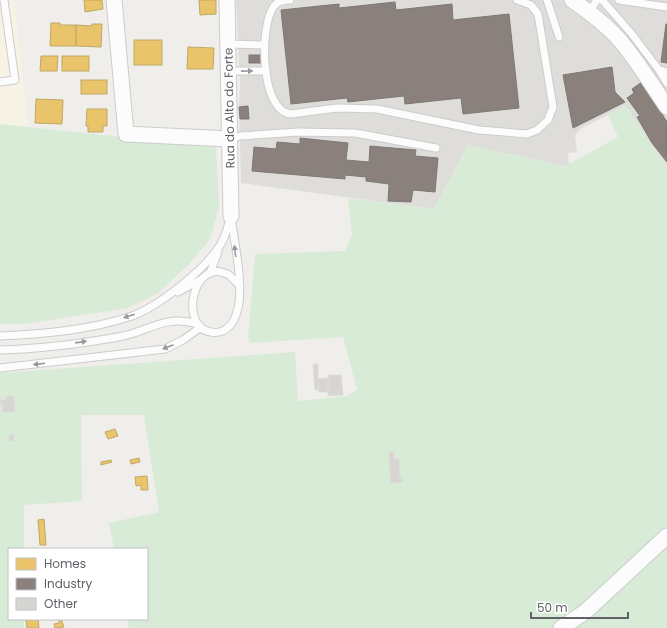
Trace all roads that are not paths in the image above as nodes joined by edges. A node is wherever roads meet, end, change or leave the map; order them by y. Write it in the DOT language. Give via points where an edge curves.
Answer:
graph roads {
  1 [pos="4,0"];
  2 [pos="114,0"];
  3 [pos="227,0"];
  4 [pos="290,0"];
  5 [pos="517,0"];
  6 [pos="547,0"];
  7 [pos="572,0"];
  8 [pos="602,0"];
  9 [pos="619,0"];
  10 [pos="593,6"];
  11 [pos="667,7"];
  12 [pos="559,37"];
  13 [pos="228,44"];
  14 [pos="264,45"];
  15 [pos="658,70"];
  16 [pos="228,71"];
  17 [pos="266,71"];
  18 [pos="667,72"];
  19 [pos="0,82"];
  20 [pos="667,83"];
  21 [pos="667,107"];
  22 [pos="230,139"];
  23 [pos="436,148"];
  24 [pos="231,216"];
  25 [pos="220,246"];
  26 [pos="210,273"];
  27 [pos="201,280"];
  28 [pos="240,286"];
  29 [pos="144,310"];
  30 [pos="199,326"];
  31 [pos="0,336"];
  32 [pos="0,350"];
  33 [pos="0,368"];
  34 [pos="667,536"];
  35 [pos="561,628"];
  1 -- 19 [label="lane" via="15,80"];
  2 -- 22 [label="street" via="126,134"];
  3 -- 13 [label="street, Rua do Alto do Forte"];
  4 -- 14 [label="lane" via="281,0 267,18"];
  5 -- 17 [label="lane" via="530,4 538,14 553,107 548,120 537,130 527,134 479,130 378,109 337,108 286,113 273,99"];
  6 -- 12 [label="lane"];
  7 -- 10 [label="street"];
  8 -- 15 [label="lane" via="631,33"];
  9 -- 11 [label="lane"];
  10 -- 21 [label="street"];
  13 -- 14 [label="lane"];
  13 -- 16 [label="street, Rua do Alto do Forte"];
  14 -- 17 [label="lane"];
  15 -- 18 [label="lane"];
  15 -- 20 [label="lane"];
  16 -- 17 [label="lane, one-way"];
  16 -- 22 [label="street, Rua do Alto do Forte"];
  22 -- 23 [label="lane" via="298,132 354,134"];
  22 -- 24 [label="street, Rua do Alto do Forte"];
  24 -- 25 [label="lane"];
  28 -- 24 [label="lane, one-way"];
  25 -- 26 [label="lane"];
  25 -- 29 [label="lane" via="192,277"];
  26 -- 27 [label="lane"];
  26 -- 28 [label="lane" via="219,272 230,276"];
  27 -- 29 [label="lane"];
  27 -- 30 [label="lane" via="193,295 193,308"];
  28 -- 30 [label="lane" via="237,314 231,325 222,331 214,332 206,332"];
  29 -- 31 [label="lane, one-way" via="132,316 93,326 38,334"];
  32 -- 30 [label="lane, one-way" via="120,337 162,322 176,321"];
  30 -- 33 [label="lane, one-way" via="183,340 165,349"];
  34 -- 35 [label="street" via="585,612"];
}
